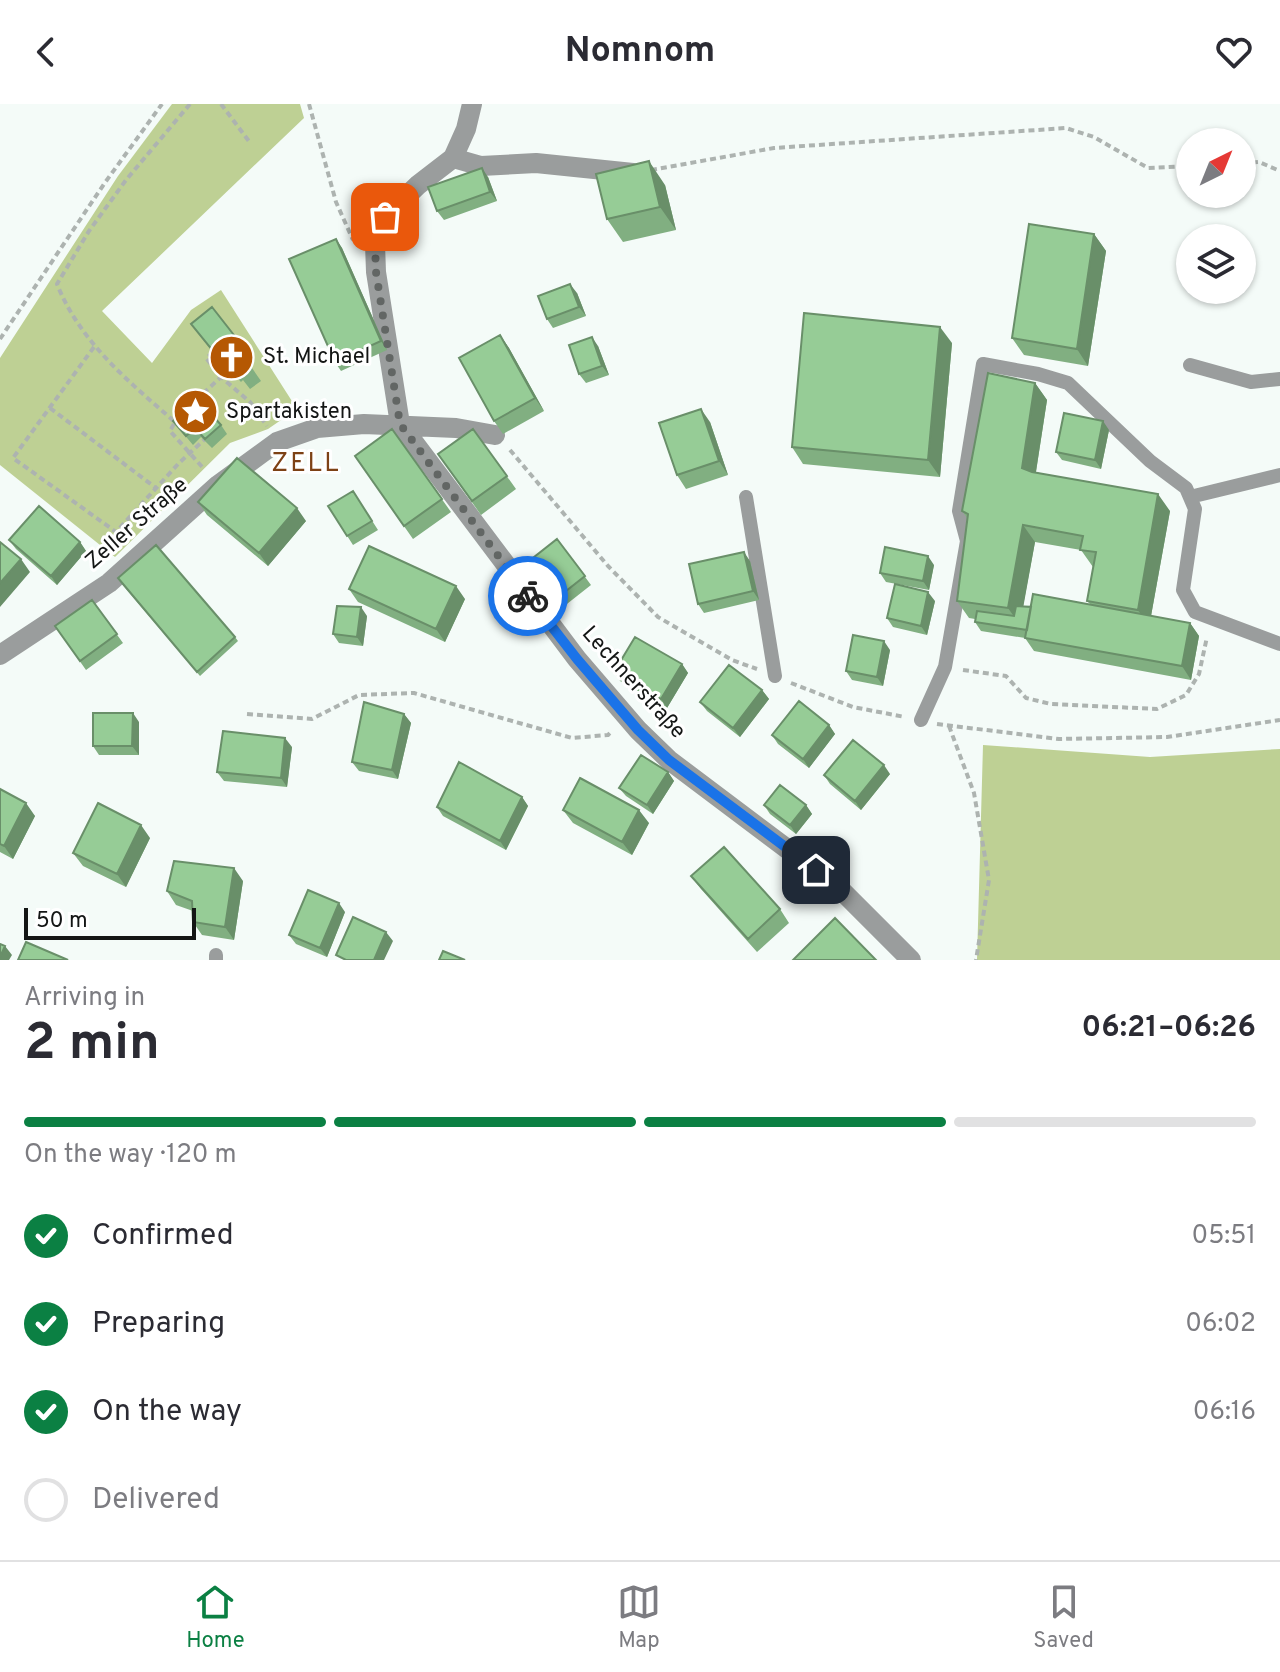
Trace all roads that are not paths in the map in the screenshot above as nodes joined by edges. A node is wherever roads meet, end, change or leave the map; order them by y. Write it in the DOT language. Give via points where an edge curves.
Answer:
graph roads {
  1 [pos="472,104"];
  2 [pos="453,158"];
  3 [pos="633,173"];
  4 [pos="1190,365"];
  5 [pos="1280,379"];
  6 [pos="400,424"];
  7 [pos="495,435"];
  8 [pos="1280,475"];
  9 [pos="746,497"];
  10 [pos="1190,497"];
  11 [pos="1280,644"];
  12 [pos="0,655"];
  13 [pos="775,676"];
  14 [pos="921,720"];
  15 [pos="911,960"];
  1 -- 2 [label="street"];
  2 -- 3 [label="street" via="481,166 536,163"];
  2 -- 6 [label="street" via="385,217 375,244"];
  4 -- 5 [label="lane" via="1251,382"];
  6 -- 7 [label="street, Zeller Straße"];
  6 -- 12 [label="street, Zeller Straße" via="317,428 277,442 218,485 109,583"];
  6 -- 15 [label="street, Lechnerstraße" via="568,647 629,719 669,760 838,887"];
  8 -- 10 [label="lane"];
  9 -- 13 [label="lane"];
  10 -- 11 [label="lane" via="1195,509 1183,590 1195,612"];
  10 -- 14 [label="lane" via="1068,383 983,364 959,511 967,541 945,667"];
}
